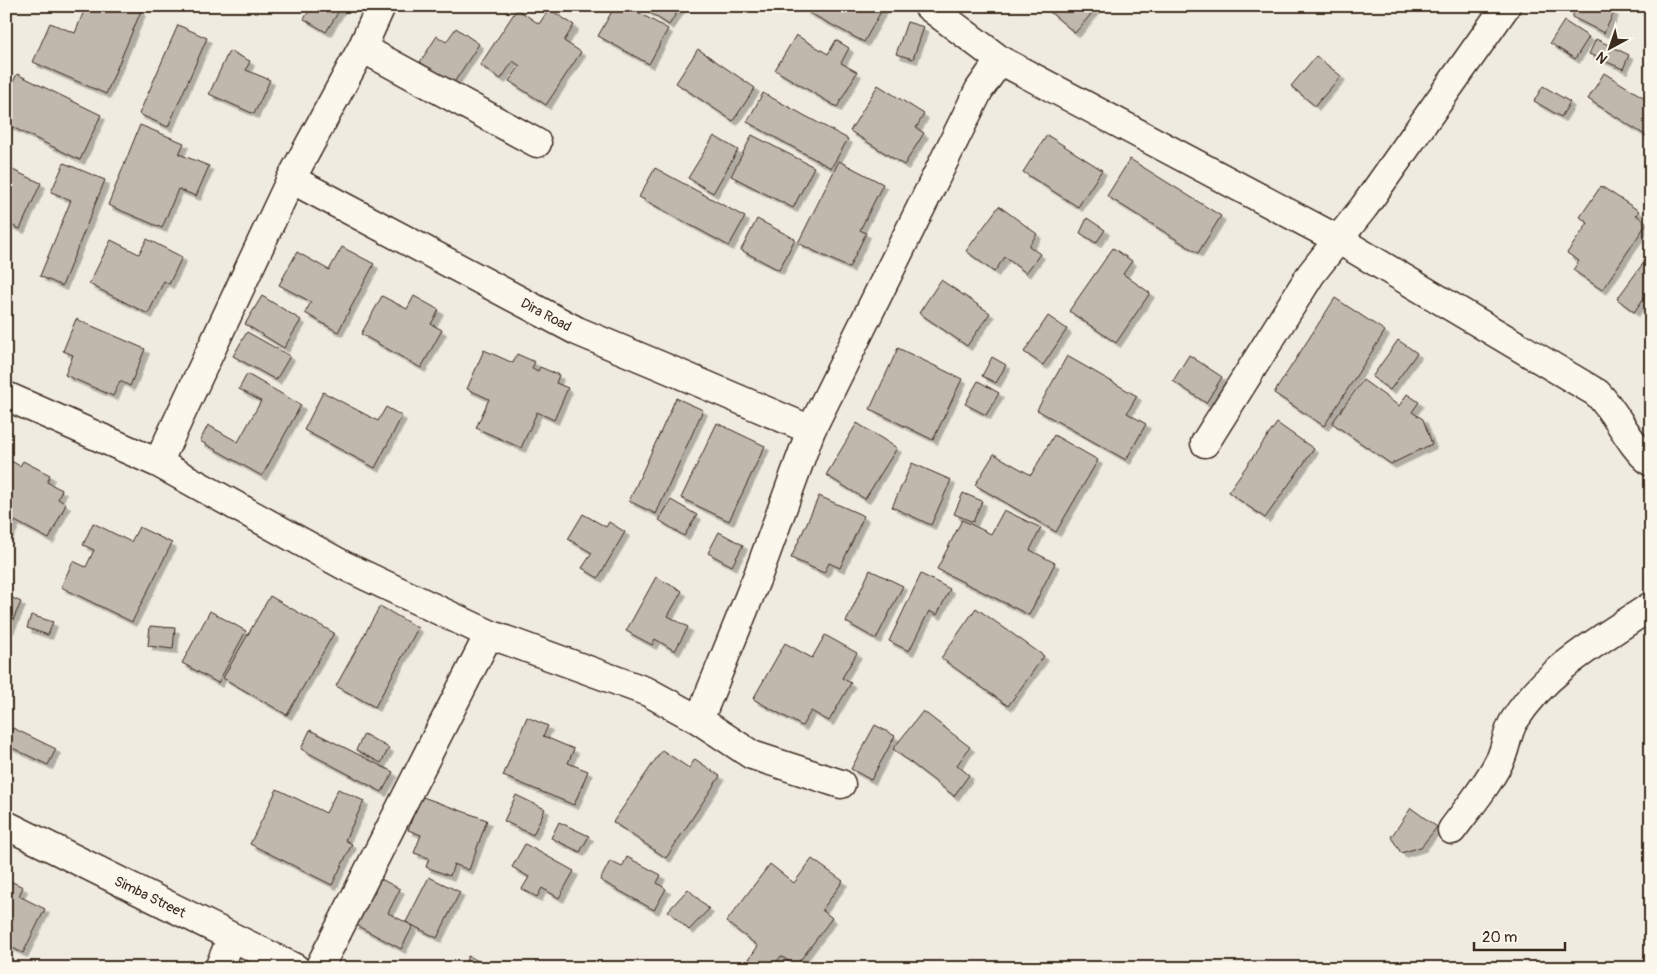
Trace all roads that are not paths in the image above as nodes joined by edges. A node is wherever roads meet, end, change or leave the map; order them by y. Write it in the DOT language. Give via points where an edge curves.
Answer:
graph roads {
  1 [pos="381,6"];
  2 [pos="928,6"];
  3 [pos="1506,6"];
  4 [pos="362,48"];
  5 [pos="1000,60"];
  6 [pos="537,144"];
  7 [pos="291,179"];
  8 [pos="1339,240"];
  9 [pos="6,396"];
  10 [pos="811,430"];
  11 [pos="1205,442"];
  12 [pos="1651,462"];
  13 [pos="158,463"];
  14 [pos="1651,606"];
  15 [pos="489,634"];
  16 [pos="700,720"];
  17 [pos="841,784"];
  18 [pos="6,825"];
  19 [pos="1452,830"];
  20 [pos="232,937"];
  21 [pos="219,968"];
  22 [pos="295,968"];
  23 [pos="319,968"];
  1 -- 4 [label="street"];
  2 -- 5 [label="street"];
  3 -- 8 [label="street"];
  4 -- 6 [label="street"];
  4 -- 7 [label="street"];
  5 -- 8 [label="street"];
  5 -- 10 [label="street" via="979,90"];
  7 -- 10 [label="street, Dira Road" via="577,331"];
  7 -- 13 [label="street"];
  8 -- 11 [label="street" via="1311,274"];
  8 -- 12 [label="street" via="1597,393 1609,405 1632,442"];
  9 -- 13 [label="street"];
  10 -- 16 [label="street"];
  13 -- 15 [label="street" via="345,566"];
  14 -- 19 [label="street" via="1566,662 1546,681 1512,723 1501,759"];
  15 -- 16 [label="street" via="648,692"];
  15 -- 23 [label="street"];
  16 -- 17 [label="street" via="752,755"];
  18 -- 20 [label="street, Simba Street"];
  20 -- 21 [label="street"];
  20 -- 22 [label="street, Simba Street"];
}
